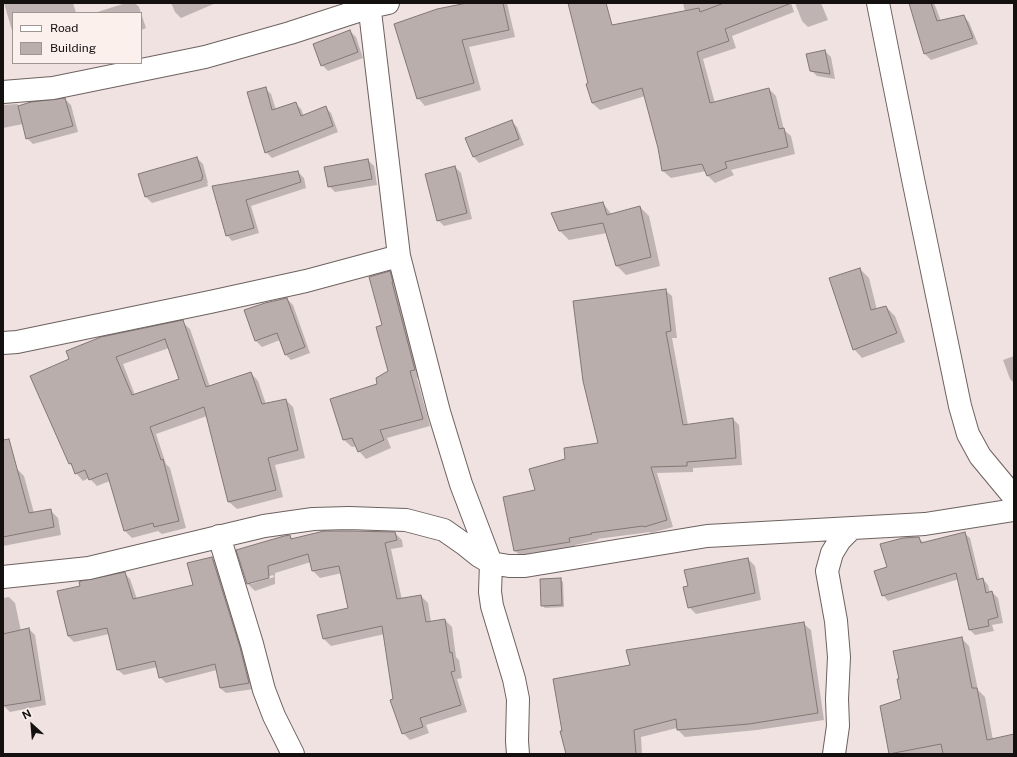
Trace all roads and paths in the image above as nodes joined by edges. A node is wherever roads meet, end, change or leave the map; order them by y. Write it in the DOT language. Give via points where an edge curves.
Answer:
graph roads {
  1 [pos="878,3"];
  2 [pos="376,4"];
  3 [pos="3,92"];
  4 [pos="399,256"];
  5 [pos="3,343"];
  6 [pos="1014,497"];
  7 [pos="1014,510"];
  8 [pos="852,528"];
  9 [pos="219,536"];
  10 [pos="492,563"];
  11 [pos="3,577"];
  12 [pos="293,754"];
  13 [pos="518,754"];
  14 [pos="834,754"];
  1 -- 6 [label="street" via="960,406 968,434 980,456"];
  2 -- 3 [label="street" via="290,33 205,57 52,88"];
  2 -- 4 [label="street" via="385,150"];
  4 -- 5 [label="street" via="306,281"];
  4 -- 10 [label="street" via="439,412 461,484"];
  7 -- 8 [label="street" via="925,524"];
  8 -- 10 [label="street" via="707,536 525,566"];
  8 -- 14 [label="street" via="832,553 827,571 836,621 839,657 838,726"];
  9 -- 10 [label="street" via="313,519 406,520 444,530"];
  9 -- 11 [label="street" via="89,568"];
  9 -- 12 [label="street" via="264,690"];
  10 -- 13 [label="street" via="492,606 518,699"];
}
